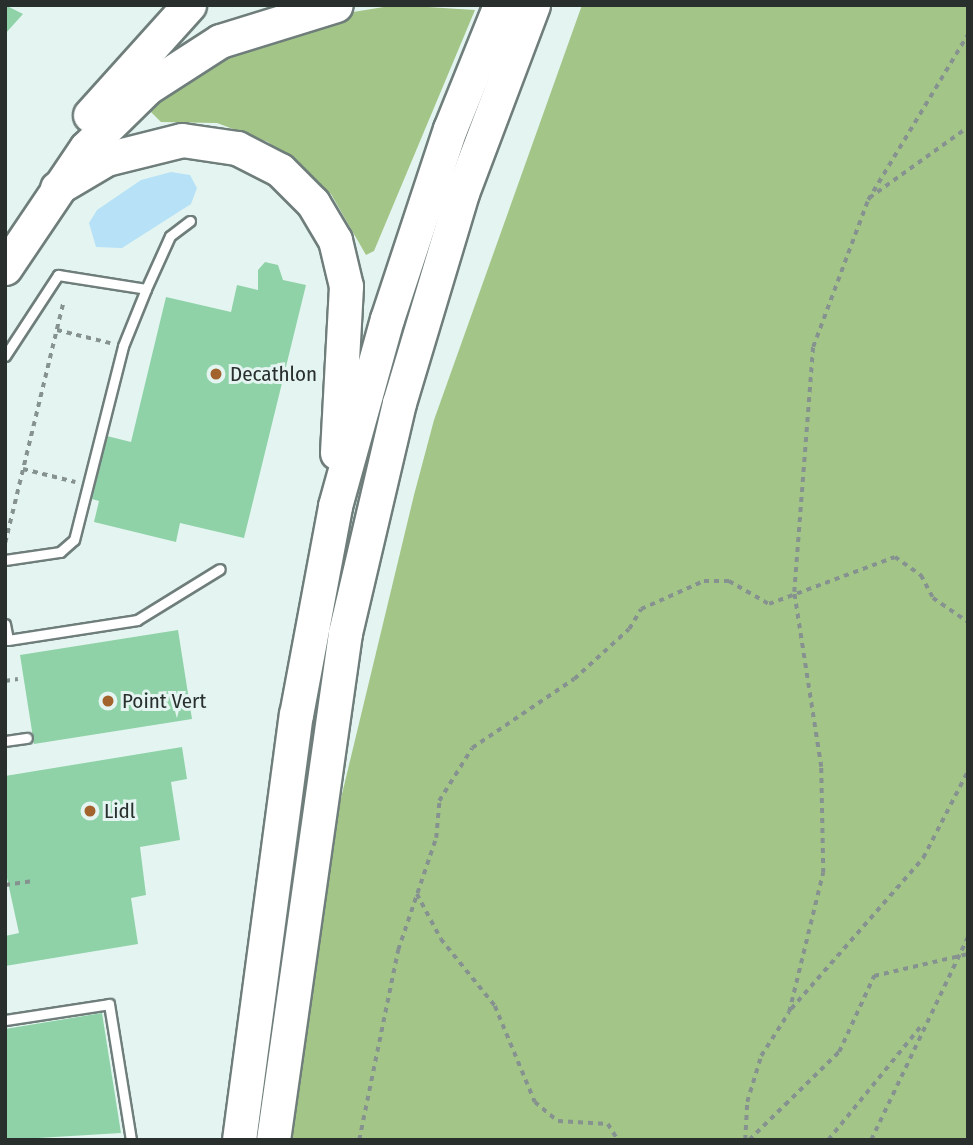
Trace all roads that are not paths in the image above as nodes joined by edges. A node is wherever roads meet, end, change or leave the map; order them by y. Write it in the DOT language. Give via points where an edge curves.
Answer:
graph roads {
  1 [pos="189,5"];
  2 [pos="291,5"];
  3 [pos="336,5"];
  4 [pos="499,5"];
  5 [pos="533,5"];
  6 [pos="556,5"];
  7 [pos="88,117"];
  8 [pos="57,188"];
  9 [pos="462,193"];
  10 [pos="190,221"];
  11 [pos="5,234"];
  12 [pos="5,268"];
  13 [pos="146,289"];
  14 [pos="5,356"];
  15 [pos="335,506"];
  16 [pos="5,560"];
  17 [pos="220,569"];
  18 [pos="5,624"];
  19 [pos="27,737"];
  20 [pos="5,741"];
  21 [pos="5,1020"];
  22 [pos="131,1140"];
  23 [pos="239,1140"];
  24 [pos="273,1140"];
  1 -- 7 [label="highway"];
  2 -- 7 [label="highway" via="215,32"];
  3 -- 8 [label="highway" via="255,26 183,62 110,120"];
  4 -- 15 [label="highway" via="387,319"];
  5 -- 9 [label="highway"];
  6 -- 9 [label="highway" via="495,144"];
  7 -- 11 [label="highway"];
  8 -- 12 [label="highway"];
  8 -- 15 [label="highway" via="106,159 181,140 259,158 313,202 335,240 346,286"];
  9 -- 24 [label="highway" via="398,403 345,633"];
  10 -- 13 [label="lane" via="170,236"];
  13 -- 14 [label="lane" via="58,275"];
  13 -- 16 [label="lane" via="123,346 68,548"];
  15 -- 23 [label="highway" via="296,715"];
  17 -- 18 [label="lane" via="137,620 8,640"];
  19 -- 20 [label="lane"];
  21 -- 22 [label="lane" via="109,1004"];
}
